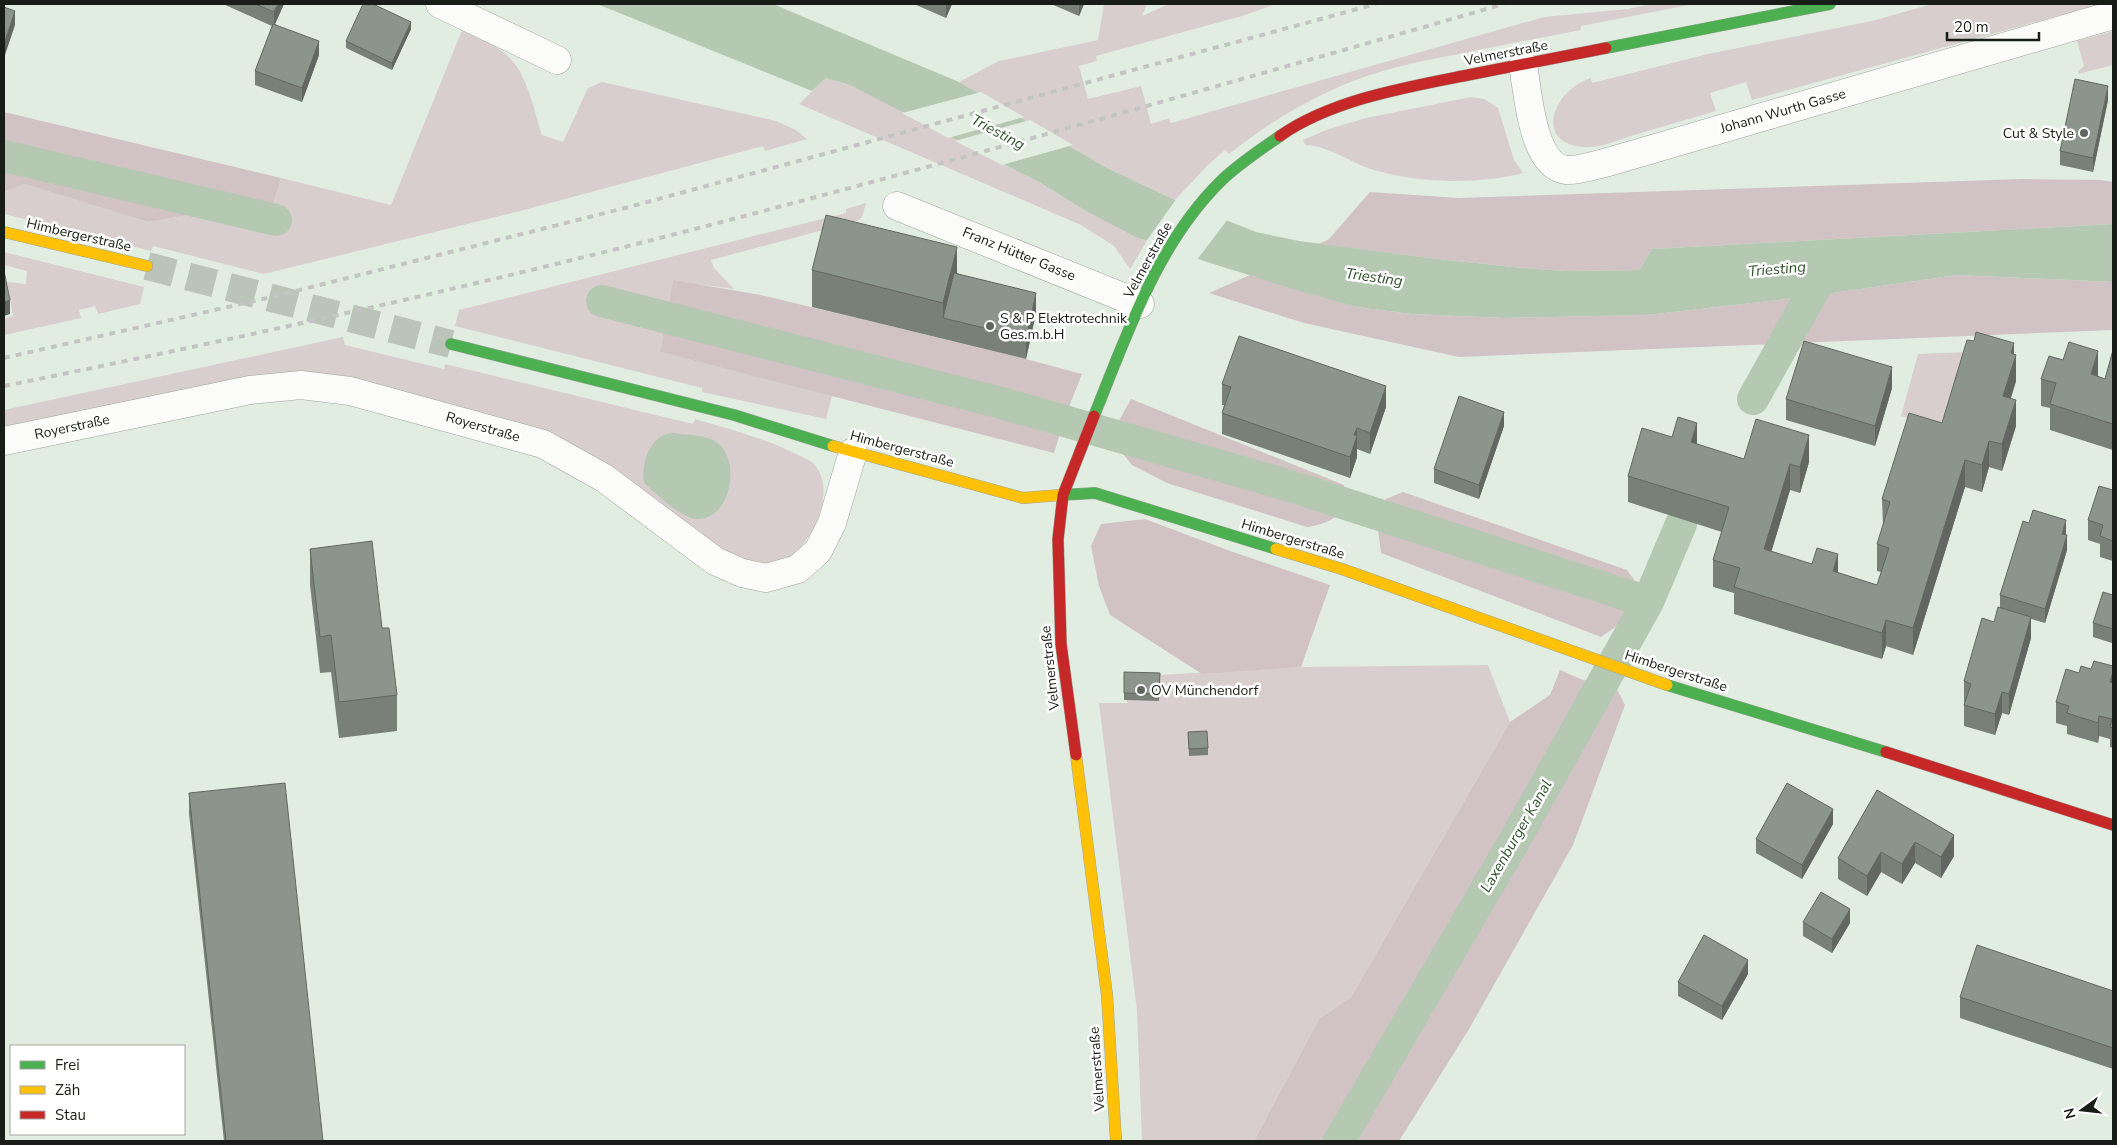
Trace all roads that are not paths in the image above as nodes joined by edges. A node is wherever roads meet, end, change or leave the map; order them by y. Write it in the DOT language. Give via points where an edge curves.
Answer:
graph roads {
  1 [pos="440,4"];
  2 [pos="1830,4"];
  3 [pos="2113,14"];
  4 [pos="557,60"];
  5 [pos="1523,65"];
  6 [pos="897,206"];
  7 [pos="4,232"];
  8 [pos="147,266"];
  9 [pos="1145,294"];
  10 [pos="451,344"];
  11 [pos="4,441"];
  12 [pos="852,452"];
  13 [pos="1064,495"];
  14 [pos="2113,825"];
  15 [pos="1116,1141"];
  1 -- 4 [label="street"];
  2 -- 5 [label="street, Velmerstraße"];
  3 -- 5 [label="street, Johann Wurth Gasse" via="1608,162 1566,170 1547,158 1539,145"];
  5 -- 9 [label="street, Velmerstraße" via="1377,95 1327,112 1286,132 1222,180 1196,209"];
  6 -- 9 [label="street, Franz Hütter Gasse"];
  7 -- 8 [label="street, Himbergerstraße"];
  9 -- 13 [label="street, Velmerstraße"];
  10 -- 12 [label="street, Himbergerstraße" via="734,416"];
  11 -- 12 [label="street, Royerstraße" via="250,390 302,385 350,391 543,444 604,478 715,561 742,573 766,578 798,570 818,551 832,523"];
  12 -- 13 [label="street, Himbergerstraße" via="1023,498"];
  13 -- 14 [label="street, Himbergerstraße" via="1095,493 1342,569 1678,689 1920,762"];
  13 -- 15 [label="street, Velmerstraße" via="1058,539 1061,644 1107,995"];
}
